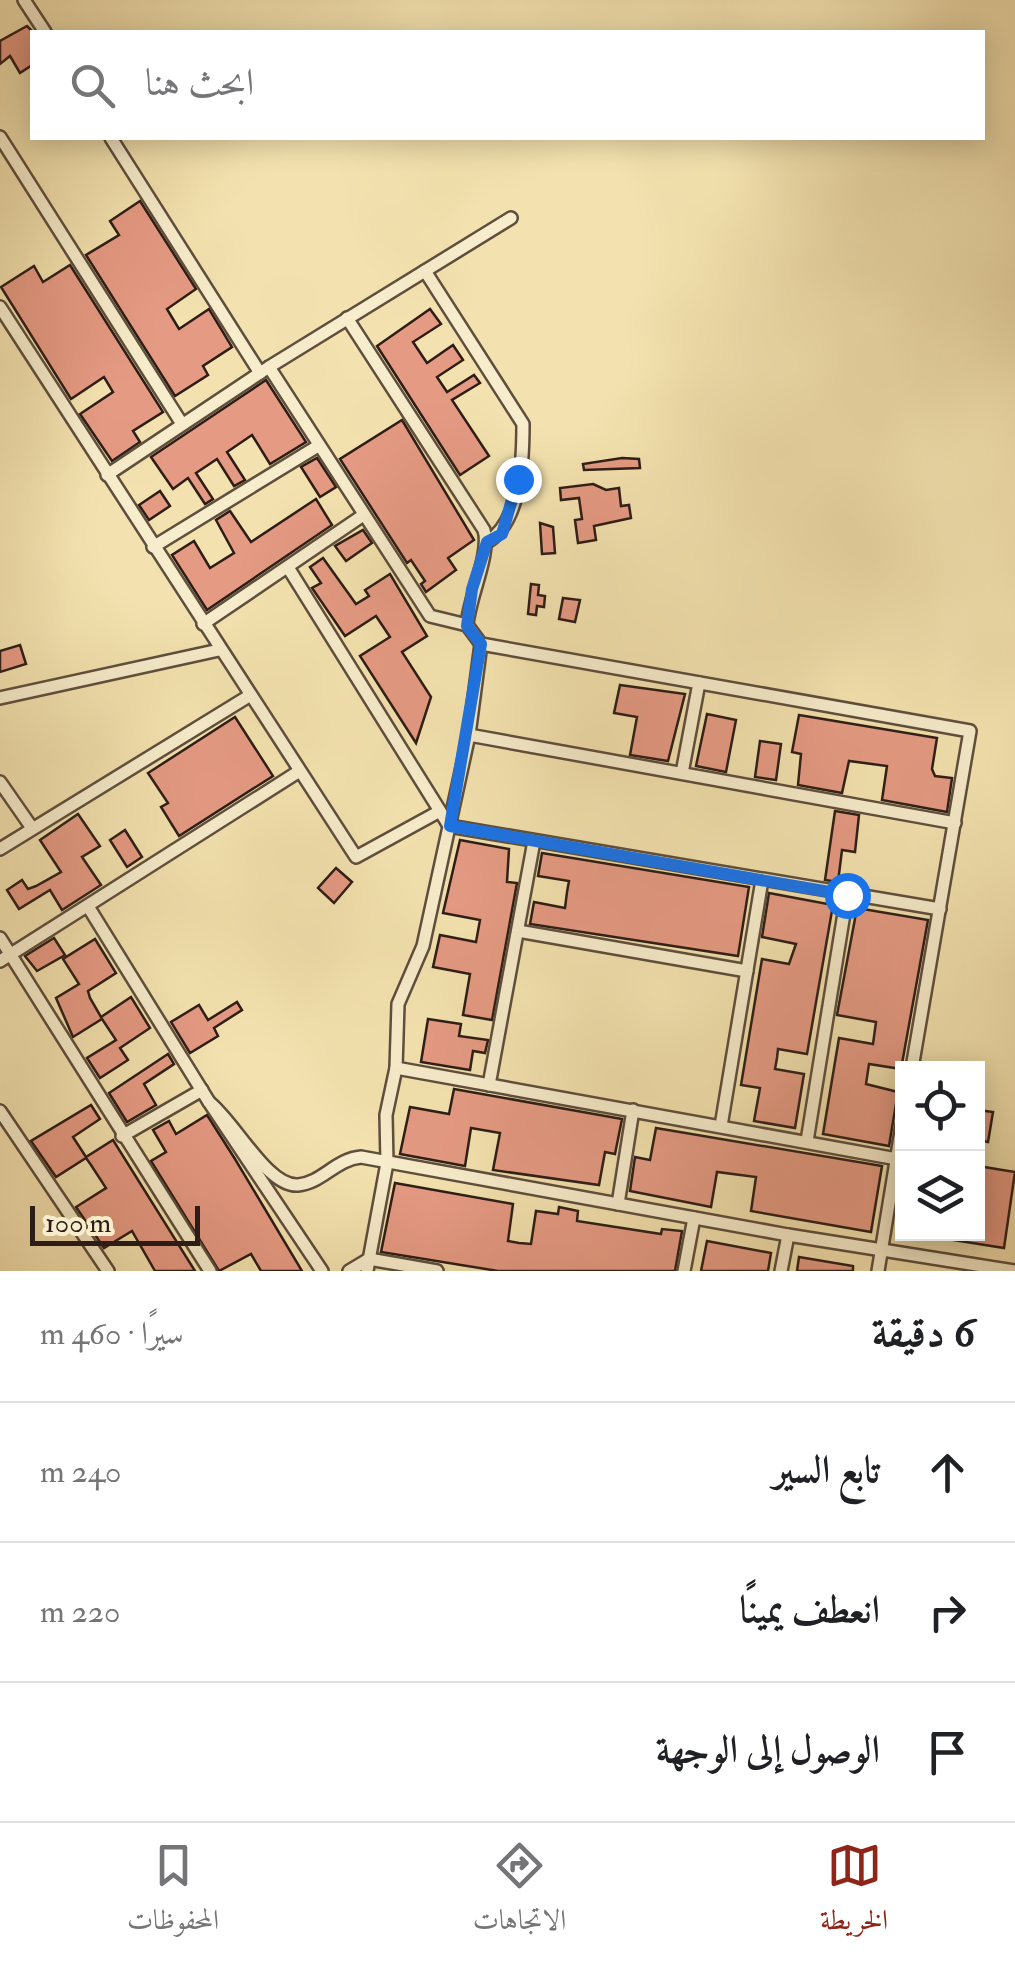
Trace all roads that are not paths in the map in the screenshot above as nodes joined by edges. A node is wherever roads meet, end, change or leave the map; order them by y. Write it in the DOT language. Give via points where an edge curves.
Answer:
graph roads {
  1 [pos="24,0"];
  2 [pos="44,30"];
  3 [pos="1,139"];
  4 [pos="113,140"];
  5 [pos="511,218"];
  6 [pos="425,271"];
  7 [pos="0,307"];
  8 [pos="347,318"];
  9 [pos="265,370"];
  10 [pos="182,424"];
  11 [pos="318,446"];
  12 [pos="107,476"];
  13 [pos="362,516"];
  14 [pos="487,542"];
  15 [pos="153,547"];
  16 [pos="289,569"];
  17 [pos="203,624"];
  18 [pos="467,626"];
  19 [pos="481,644"];
  20 [pos="219,650"];
  21 [pos="699,683"];
  22 [pos="249,696"];
  23 [pos="0,698"];
  24 [pos="468,734"];
  25 [pos="298,772"];
  26 [pos="682,773"];
  27 [pos="0,782"];
  28 [pos="440,812"];
  29 [pos="955,822"];
  30 [pos="450,826"];
  31 [pos="32,828"];
  32 [pos="534,841"];
  33 [pos="0,848"];
  34 [pos="762,880"];
  35 [pos="847,895"];
  36 [pos="89,908"];
  37 [pos="940,909"];
  38 [pos="518,931"];
  39 [pos="0,938"];
  40 [pos="4,958"];
  41 [pos="747,971"];
  42 [pos="913,1061"];
  43 [pos="396,1068"];
  44 [pos="490,1085"];
  45 [pos="202,1090"];
  46 [pos="209,1102"];
  47 [pos="633,1110"];
  48 [pos="0,1111"];
  49 [pos="721,1126"];
  50 [pos="122,1136"];
  51 [pos="807,1142"];
  52 [pos="895,1159"];
  53 [pos="387,1164"];
  54 [pos="895,1170"];
  55 [pos="618,1204"];
  56 [pos="694,1218"];
  57 [pos="788,1235"];
  58 [pos="881,1249"];
  59 [pos="368,1265"];
  60 [pos="108,1271"];
  61 [pos="210,1271"];
  62 [pos="322,1271"];
  63 [pos="350,1271"];
  64 [pos="437,1271"];
  65 [pos="684,1271"];
  66 [pos="781,1271"];
  67 [pos="878,1271"];
  68 [pos="1014,1271"];
  1 -- 2 [label="street"];
  3 -- 10 [label="street"];
  4 -- 9 [label="street"];
  5 -- 6 [label="street"];
  6 -- 8 [label="street"];
  6 -- 14 [label="street" via="523,424 511,509 502,534"];
  7 -- 12 [label="street"];
  8 -- 9 [label="street"];
  8 -- 14 [label="street"];
  9 -- 10 [label="street"];
  9 -- 11 [label="street"];
  10 -- 12 [label="street"];
  11 -- 13 [label="street"];
  11 -- 15 [label="street"];
  12 -- 15 [label="street"];
  13 -- 16 [label="street"];
  13 -- 18 [label="street" via="430,616"];
  14 -- 18 [label="street"];
  15 -- 17 [label="street"];
  16 -- 17 [label="street"];
  16 -- 28 [label="street"];
  17 -- 20 [label="street"];
  18 -- 19 [label="street"];
  19 -- 21 [label="street"];
  19 -- 24 [label="street"];
  20 -- 22 [label="street"];
  20 -- 23 [label="street"];
  21 -- 26 [label="street"];
  21 -- 29 [label="street" via="970,731"];
  22 -- 25 [label="street"];
  22 -- 31 [label="street"];
  24 -- 26 [label="street"];
  24 -- 30 [label="street"];
  25 -- 28 [label="street" via="356,856"];
  25 -- 36 [label="street"];
  26 -- 29 [label="street"];
  27 -- 31 [label="street"];
  28 -- 30 [label="street"];
  29 -- 37 [label="street"];
  30 -- 32 [label="street"];
  30 -- 43 [label="street" via="424,946 398,1004"];
  31 -- 33 [label="street"];
  32 -- 34 [label="street"];
  32 -- 38 [label="street"];
  34 -- 35 [label="street"];
  34 -- 41 [label="street"];
  35 -- 37 [label="street"];
  35 -- 51 [label="street"];
  36 -- 40 [label="street"];
  36 -- 45 [label="street"];
  37 -- 42 [label="street"];
  38 -- 41 [label="street"];
  38 -- 44 [label="street"];
  39 -- 40 [label="street"];
  40 -- 50 [label="street"];
  41 -- 49 [label="street"];
  43 -- 44 [label="street"];
  43 -- 53 [label="street" via="386,1115"];
  44 -- 47 [label="street"];
  45 -- 46 [label="street"];
  45 -- 50 [label="street"];
  46 -- 53 [label="street" via="286,1184 310,1182 343,1158"];
  46 -- 62 [label="street"];
  47 -- 49 [label="street"];
  47 -- 55 [label="street"];
  48 -- 60 [label="street"];
  49 -- 51 [label="street"];
  50 -- 61 [label="street"];
  51 -- 52 [label="street"];
  53 -- 55 [label="street"];
  53 -- 59 [label="street"];
  54 -- 58 [label="street"];
  55 -- 56 [label="street"];
  56 -- 57 [label="street"];
  56 -- 65 [label="street"];
  57 -- 58 [label="street"];
  57 -- 66 [label="street"];
  58 -- 67 [label="street"];
  58 -- 68 [label="street"];
  59 -- 63 [label="street"];
  59 -- 64 [label="street"];
}
